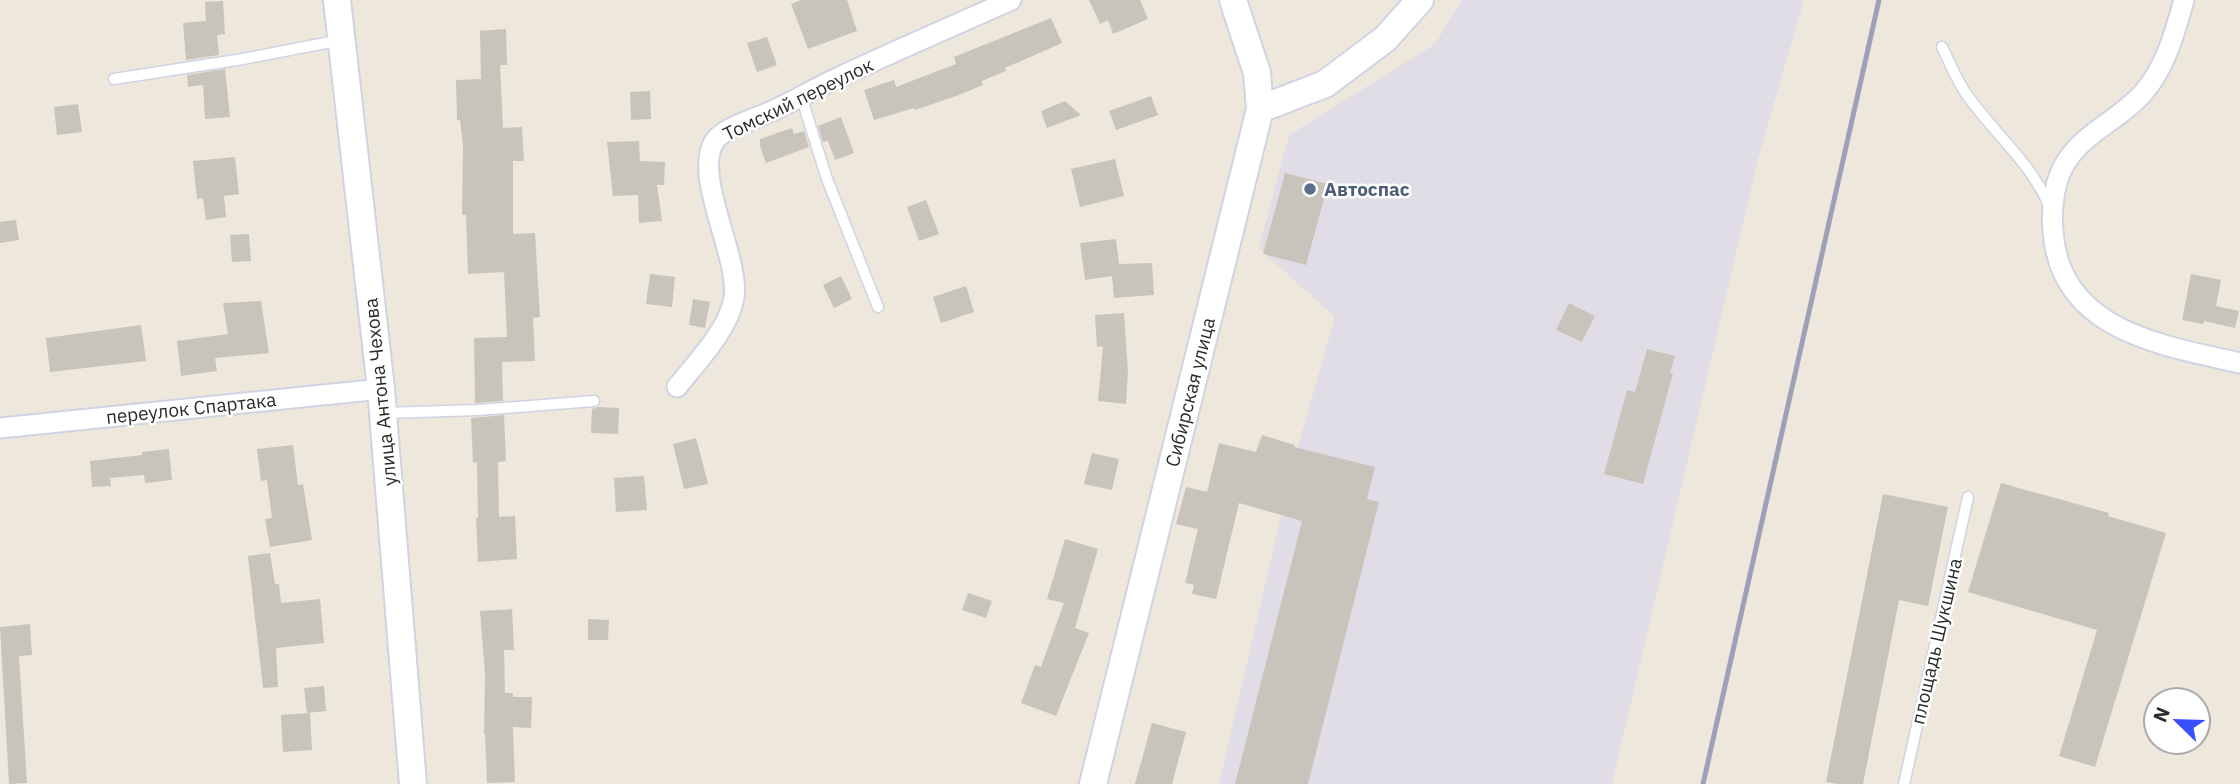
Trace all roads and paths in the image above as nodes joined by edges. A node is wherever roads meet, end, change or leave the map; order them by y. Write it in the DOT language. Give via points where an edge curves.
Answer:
graph roads {
  1 [pos="337,0"];
  2 [pos="1011,0"];
  3 [pos="1233,0"];
  4 [pos="1420,0"];
  5 [pos="2184,0"];
  6 [pos="341,40"];
  7 [pos="1942,47"];
  8 [pos="114,79"];
  9 [pos="801,96"];
  10 [pos="1260,109"];
  11 [pos="2052,209"];
  12 [pos="878,307"];
  13 [pos="2240,363"];
  14 [pos="677,387"];
  15 [pos="382,401"];
  16 [pos="594,401"];
  17 [pos="0,428"];
  18 [pos="1968,497"];
  19 [pos="413,784"];
  20 [pos="1093,784"];
  21 [pos="1904,784"];
  1 -- 6 [label="street, улица Антона Чехова"];
  2 -- 9 [label="street, Томский переулок"];
  3 -- 10 [label="street, Сибирская улица" via="1256,73"];
  4 -- 10 [label="street" via="1385,39 1325,84"];
  5 -- 11 [label="street" via="2158,71 2143,93 2068,159"];
  6 -- 8 [label="lane"];
  6 -- 15 [label="street, улица Антона Чехова"];
  7 -- 11 [label="lane" via="1965,93 2029,170"];
  9 -- 12 [label="lane" via="827,179"];
  9 -- 14 [label="street, Томский переулок" via="720,134 711,147 713,198 734,299 720,331"];
  10 -- 20 [label="street, Сибирская улица"];
  11 -- 13 [label="street" via="2057,258 2079,298 2096,316 2149,342"];
  15 -- 16 [label="lane" via="478,410"];
  15 -- 17 [label="street, переулок Спартака"];
  15 -- 19 [label="street, улица Антона Чехова"];
  18 -- 21 [label="lane, площадь Шукшина"];
}
